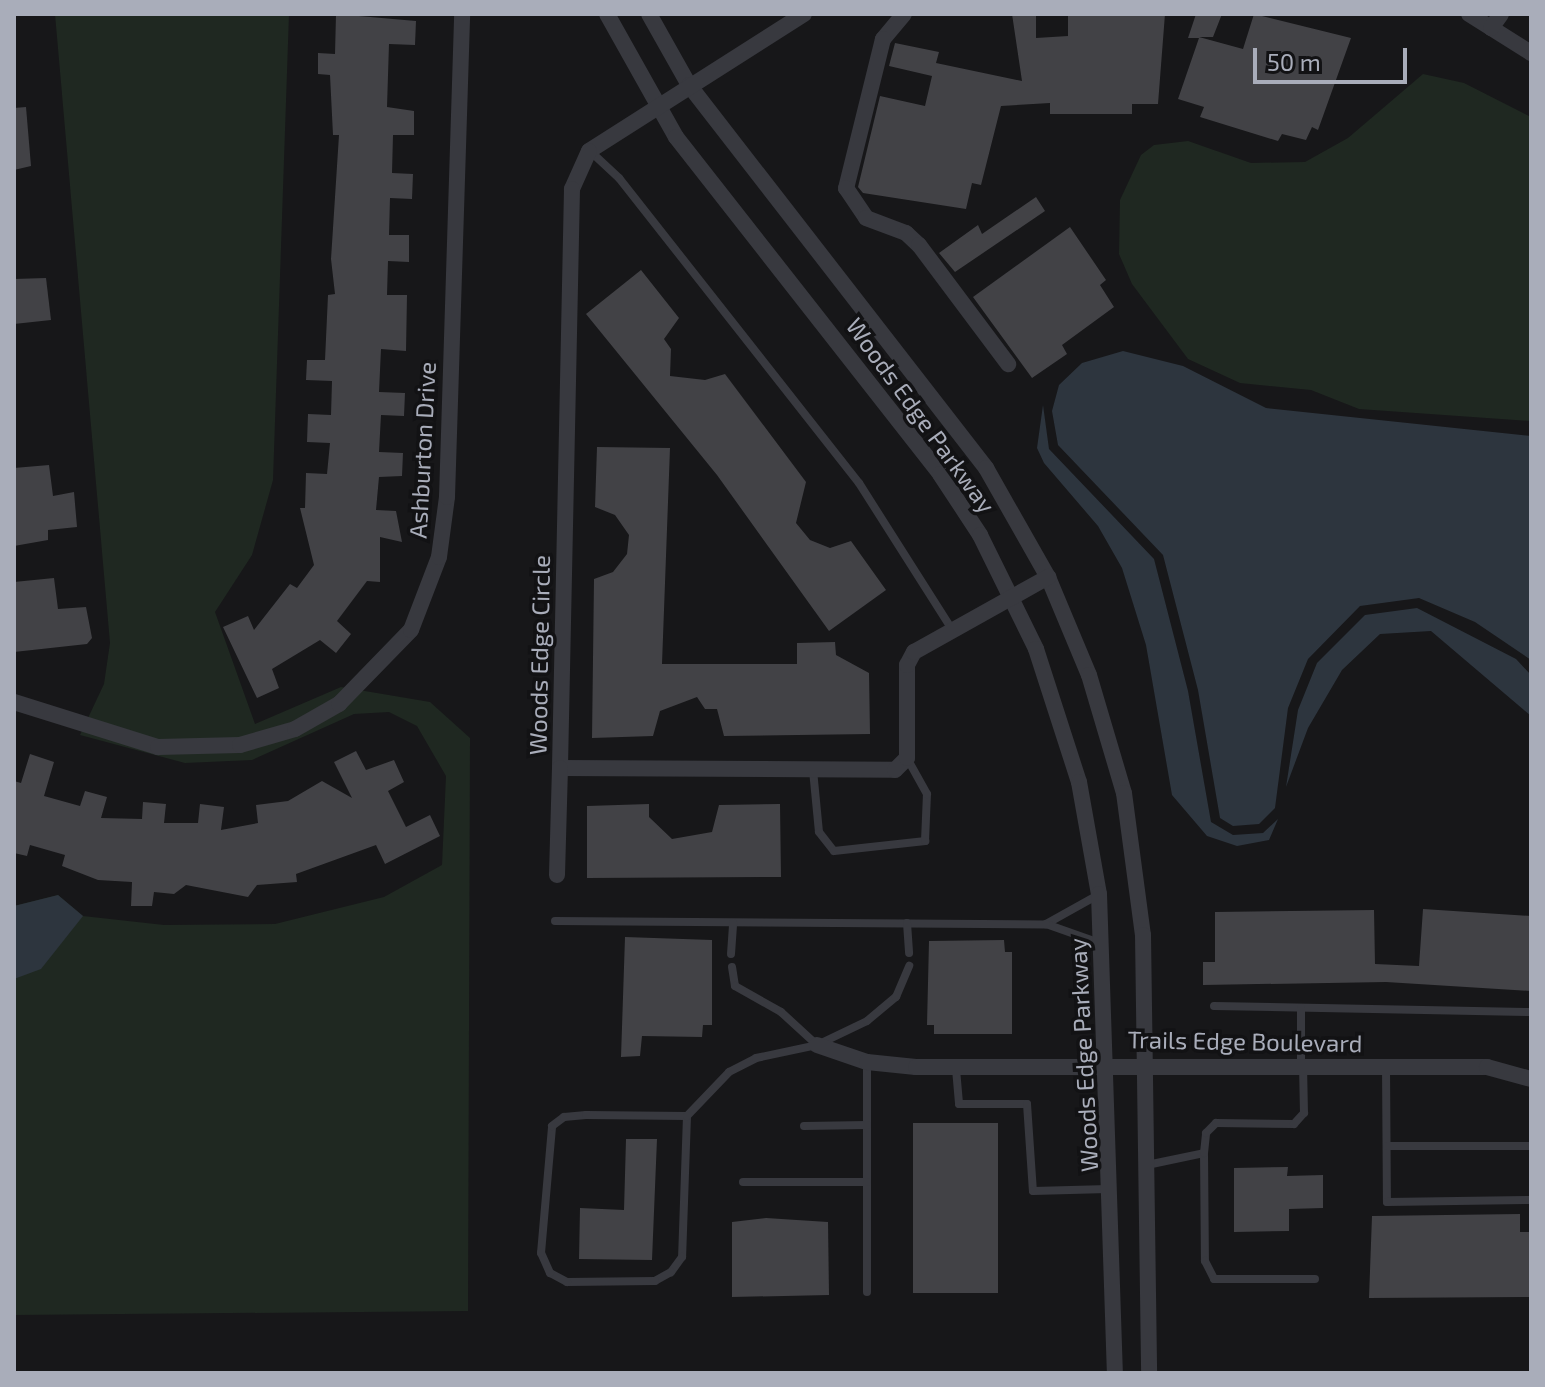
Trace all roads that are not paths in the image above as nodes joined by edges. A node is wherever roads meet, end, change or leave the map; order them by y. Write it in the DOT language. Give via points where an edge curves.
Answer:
graph roads {
  1 [pos="462,14"];
  2 [pos="607,14"];
  3 [pos="649,14"];
  4 [pos="804,14"];
  5 [pos="904,14"];
  6 [pos="1469,14"];
  7 [pos="1496,21"];
  8 [pos="1531,53"];
  9 [pos="689,85"];
  10 [pos="654,104"];
  11 [pos="589,151"];
  12 [pos="1008,364"];
  13 [pos="1048,577"];
  14 [pos="1014,600"];
  15 [pos="951,628"];
  16 [pos="14,702"];
  17 [pos="907,758"];
  18 [pos="560,768"];
  19 [pos="813,770"];
  20 [pos="557,875"];
  21 [pos="1099,894"];
  22 [pos="555,921"];
  23 [pos="733,923"];
  24 [pos="907,923"];
  25 [pos="1046,924"];
  26 [pos="1103,945"];
  27 [pos="909,953"];
  28 [pos="731,954"];
  29 [pos="909,966"];
  30 [pos="732,967"];
  31 [pos="1214,1006"];
  32 [pos="1301,1008"];
  33 [pos="1531,1012"];
  34 [pos="817,1045"];
  35 [pos="867,1062"];
  36 [pos="1107,1063"];
  37 [pos="1146,1065"];
  38 [pos="1302,1067"];
  39 [pos="1386,1067"];
  40 [pos="956,1069"];
  41 [pos="1531,1079"];
  42 [pos="687,1116"];
  43 [pos="867,1125"];
  44 [pos="804,1126"];
  45 [pos="1387,1146"];
  46 [pos="1531,1146"];
  47 [pos="1204,1153"];
  48 [pos="1147,1165"];
  49 [pos="743,1182"];
  50 [pos="867,1182"];
  51 [pos="1113,1189"];
  52 [pos="1531,1200"];
  53 [pos="1315,1279"];
  54 [pos="867,1292"];
  55 [pos="1115,1373"];
  56 [pos="1149,1373"];
  1 -- 16 [label="street, Ashburton Drive" via="447,507 435,571 411,630 339,704 295,729 240,745 158,747"];
  2 -- 10 [label="street, Woods Edge Parkway"];
  3 -- 9 [label="street, Woods Edge Parkway"];
  4 -- 9 [label="street" via="728,67"];
  5 -- 12 [label="street" via="883,39 846,188 866,218 906,233 919,245"];
  6 -- 7 [label="street"];
  7 -- 8 [label="street"];
  9 -- 10 [label="street"];
  9 -- 13 [label="street, Woods Edge Parkway" via="950,418"];
  10 -- 11 [label="street"];
  10 -- 14 [label="street, Woods Edge Parkway" via="940,474"];
  11 -- 15 [label="lane" via="619,178 859,483"];
  11 -- 18 [label="street, Woods Edge Circle" via="572,189"];
  13 -- 14 [label="street"];
  13 -- 37 [label="street, Woods Edge Parkway" via="1089,675 1124,793 1143,935"];
  14 -- 15 [label="street"];
  14 -- 21 [label="street, Woods Edge Parkway" via="1059,711"];
  15 -- 17 [label="street" via="914,652 907,665"];
  17 -- 19 [label="street, Woods Edge Circle" via="895,770"];
  17 -- 19 [label="lane" via="927,794 925,841 834,851 819,832"];
  18 -- 19 [label="street, Woods Edge Circle"];
  18 -- 20 [label="street"];
  21 -- 25 [label="lane"];
  21 -- 26 [label="street, Woods Edge Parkway"];
  22 -- 23 [label="lane"];
  23 -- 24 [label="lane"];
  23 -- 28 [label="lane"];
  24 -- 25 [label="lane"];
  24 -- 27 [label="lane"];
  25 -- 26 [label="lane"];
  26 -- 36 [label="street, Woods Edge Parkway"];
  29 -- 34 [label="lane" via="896,997 867,1021"];
  30 -- 34 [label="lane" via="735,986 781,1012"];
  31 -- 32 [label="lane"];
  32 -- 33 [label="lane"];
  32 -- 38 [label="lane"];
  34 -- 35 [label="street, Trails Edge Boulevard"];
  34 -- 42 [label="lane" via="779,1050 729,1072"];
  35 -- 40 [label="street, Trails Edge Boulevard"];
  35 -- 43 [label="lane"];
  36 -- 37 [label="street, Trails Edge Boulevard"];
  36 -- 40 [label="street, Trails Edge Boulevard"];
  36 -- 51 [label="street, Woods Edge Parkway"];
  37 -- 38 [label="street, Trails Edge Boulevard"];
  37 -- 48 [label="street, Woods Edge Parkway"];
  38 -- 39 [label="street, Trails Edge Boulevard"];
  38 -- 47 [label="lane" via="1304,1113 1294,1124 1216,1123 1206,1133"];
  39 -- 41 [label="street, Trails Edge Boulevard" via="1487,1067"];
  39 -- 45 [label="lane"];
  40 -- 51 [label="lane" via="959,1104 1027,1104 1033,1191"];
  42 -- 42 [label="lane" via="586,1115 564,1117 552,1126 541,1253 550,1273 567,1282 655,1281 671,1272 682,1257"];
  43 -- 44 [label="lane"];
  43 -- 50 [label="lane"];
  45 -- 46 [label="lane"];
  45 -- 52 [label="lane" via="1387,1202"];
  47 -- 48 [label="lane"];
  47 -- 53 [label="lane" via="1205,1261 1214,1279"];
  48 -- 56 [label="street, Woods Edge Parkway"];
  49 -- 50 [label="lane"];
  50 -- 54 [label="lane"];
  51 -- 55 [label="street, Woods Edge Parkway"];
}
